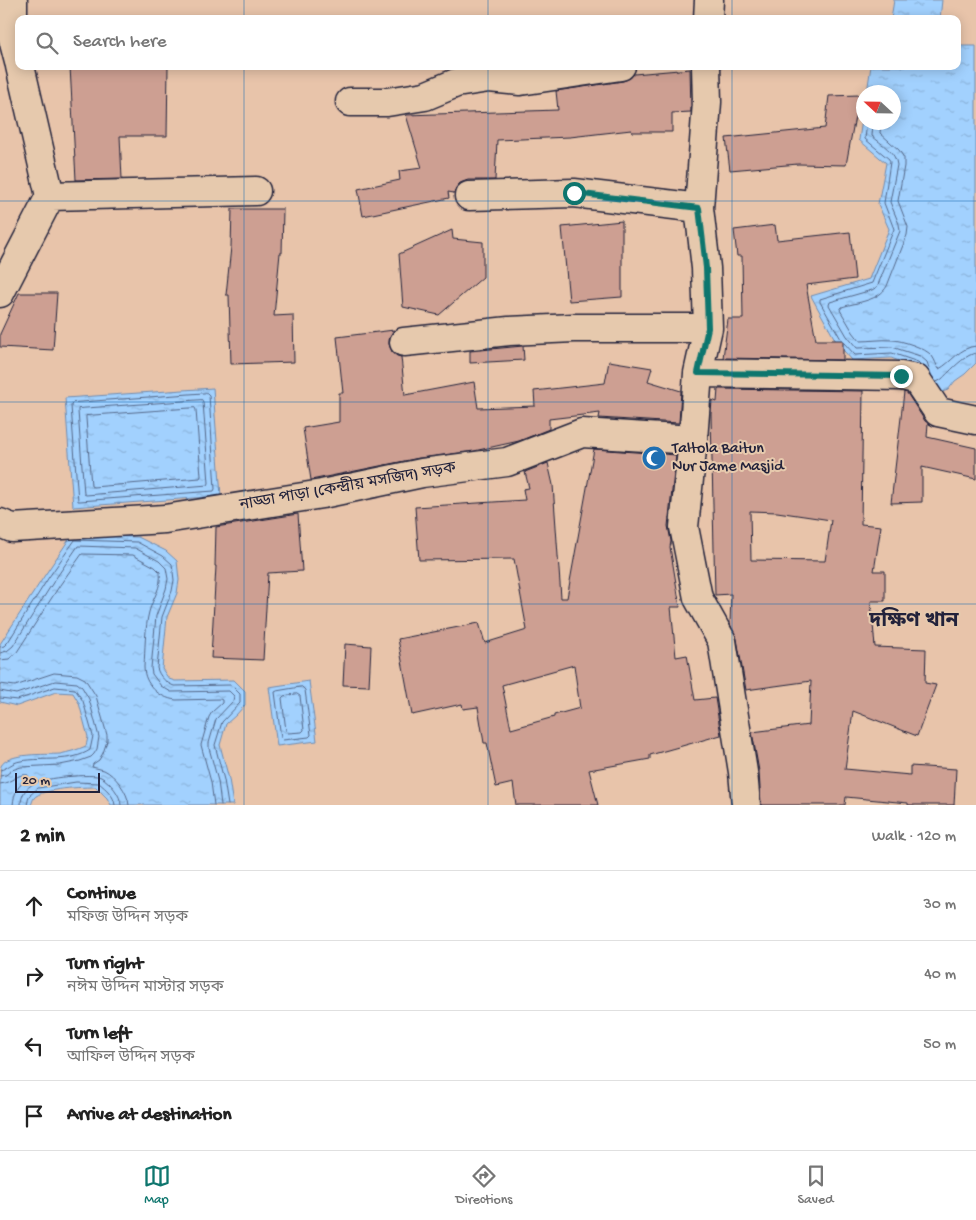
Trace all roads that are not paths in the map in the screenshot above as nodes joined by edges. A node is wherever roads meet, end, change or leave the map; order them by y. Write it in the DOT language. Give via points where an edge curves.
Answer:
graph roads {
  1 [pos="13,0"];
  2 [pos="709,0"];
  3 [pos="708,15"];
  4 [pos="15,47"];
  5 [pos="21,70"];
  6 [pos="594,70"];
  7 [pos="706,70"];
  8 [pos="350,102"];
  9 [pos="256,190"];
  10 [pos="50,196"];
  11 [pos="469,196"];
  12 [pos="699,208"];
  13 [pos="0,293"];
  14 [pos="708,328"];
  15 [pos="404,342"];
  16 [pos="698,373"];
  17 [pos="976,420"];
  18 [pos="693,440"];
  19 [pos="0,523"];
  20 [pos="746,805"];
  1 -- 4 [label="street"];
  2 -- 3 [label="street"];
  5 -- 10 [label="street"];
  6 -- 8 [label="street" via="520,81 489,78 456,84 424,96 387,102"];
  7 -- 12 [label="street" via="707,102"];
  9 -- 10 [label="street"];
  10 -- 13 [label="street"];
  11 -- 12 [label="street" via="574,193"];
  12 -- 14 [label="street"];
  14 -- 15 [label="street" via="574,328"];
  14 -- 16 [label="street"];
  16 -- 17 [label="street" via="901,376 916,379 938,412"];
  16 -- 18 [label="street"];
  18 -- 19 [label="street, নাড্ডা পাড়া (কেন্দ্রীয় মসজিদ) সড়ক" via="582,433 508,462 422,473 322,494 175,518 12,528"];
  18 -- 20 [label="street" via="684,527 698,598 722,642"];
}
